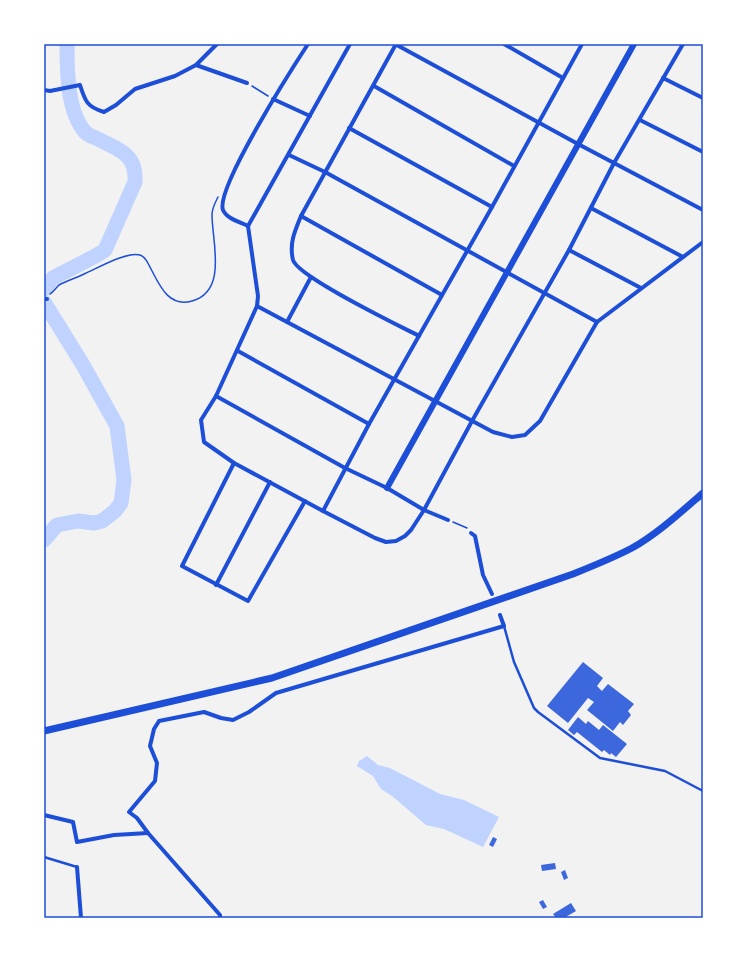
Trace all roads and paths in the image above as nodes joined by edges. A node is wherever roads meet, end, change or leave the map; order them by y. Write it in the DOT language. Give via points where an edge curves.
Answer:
graph roads {
  1 [pos="217,44"];
  2 [pos="308,44"];
  3 [pos="350,44"];
  4 [pos="395,44"];
  5 [pos="504,44"];
  6 [pos="582,44"];
  7 [pos="634,44"];
  8 [pos="683,44"];
  9 [pos="196,65"];
  10 [pos="563,78"];
  11 [pos="663,78"];
  12 [pos="247,83"];
  13 [pos="374,86"];
  14 [pos="44,90"];
  15 [pos="703,98"];
  16 [pos="273,99"];
  17 [pos="310,116"];
  18 [pos="640,120"];
  19 [pos="538,122"];
  20 [pos="349,128"];
  21 [pos="578,144"];
  22 [pos="703,152"];
  23 [pos="289,155"];
  24 [pos="614,164"];
  25 [pos="514,166"];
  26 [pos="325,172"];
  27 [pos="227,186"];
  28 [pos="492,207"];
  29 [pos="591,208"];
  30 [pos="703,210"];
  31 [pos="301,216"];
  32 [pos="248,226"];
  33 [pos="703,242"];
  34 [pos="467,250"];
  35 [pos="569,250"];
  36 [pos="683,256"];
  37 [pos="507,273"];
  38 [pos="311,277"];
  39 [pos="641,288"];
  40 [pos="544,294"];
  41 [pos="442,295"];
  42 [pos="45,299"];
  43 [pos="257,306"];
  44 [pos="287,322"];
  45 [pos="597,322"];
  46 [pos="419,336"];
  47 [pos="238,351"];
  48 [pos="394,380"];
  49 [pos="216,396"];
  50 [pos="435,401"];
  51 [pos="472,421"];
  52 [pos="369,424"];
  53 [pos="234,463"];
  54 [pos="345,468"];
  55 [pos="270,482"];
  56 [pos="387,488"];
  57 [pos="703,493"];
  58 [pos="305,501"];
  59 [pos="323,510"];
  60 [pos="424,510"];
  61 [pos="448,520"];
  62 [pos="471,533"];
  63 [pos="216,585"];
  64 [pos="492,594"];
  65 [pos="500,615"];
  66 [pos="504,626"];
  67 [pos="44,731"];
  68 [pos="703,791"];
  69 [pos="44,814"];
  70 [pos="148,833"];
  71 [pos="44,858"];
  72 [pos="77,867"];
  73 [pos="81,918"];
  74 [pos="220,918"];
  1 -- 9 [label="street"];
  2 -- 16 [label="street"];
  3 -- 17 [label="street"];
  4 -- 13 [label="street"];
  4 -- 19 [label="street"];
  5 -- 10 [label="street"];
  6 -- 10 [label="street"];
  7 -- 21 [label="street"];
  8 -- 11 [label="street"];
  9 -- 12 [label="street"];
  9 -- 14 [label="street" via="175,76 135,89 104,112 87,104 80,85"];
  10 -- 19 [label="street"];
  11 -- 15 [label="street"];
  11 -- 18 [label="street"];
  12 -- 16 [label="path"];
  13 -- 20 [label="street"];
  13 -- 25 [label="street"];
  16 -- 17 [label="street"];
  16 -- 27 [label="street"];
  17 -- 23 [label="street"];
  18 -- 22 [label="street"];
  18 -- 24 [label="street"];
  19 -- 21 [label="street"];
  19 -- 25 [label="street"];
  20 -- 26 [label="street"];
  20 -- 28 [label="street"];
  21 -- 24 [label="street"];
  21 -- 37 [label="street"];
  23 -- 26 [label="street"];
  23 -- 32 [label="street"];
  24 -- 29 [label="street"];
  24 -- 30 [label="street"];
  25 -- 28 [label="street"];
  26 -- 31 [label="street"];
  26 -- 34 [label="street"];
  27 -- 32 [label="street" via="222,202 223,210 228,217"];
  27 -- 42 [label="path" via="222,189 212,213 216,266 214,280 204,295 194,301 174,301 158,283 146,258 131,255 108,262 58,286"];
  28 -- 34 [label="street"];
  29 -- 35 [label="street"];
  29 -- 36 [label="street"];
  31 -- 38 [label="street" via="292,240 294,261"];
  31 -- 41 [label="street"];
  32 -- 43 [label="street" via="258,296"];
  33 -- 36 [label="street"];
  34 -- 37 [label="street"];
  34 -- 41 [label="street"];
  35 -- 39 [label="street"];
  35 -- 40 [label="street"];
  36 -- 39 [label="street"];
  37 -- 40 [label="street"];
  37 -- 50 [label="street"];
  38 -- 44 [label="street"];
  38 -- 46 [label="street"];
  39 -- 45 [label="street"];
  40 -- 45 [label="street"];
  40 -- 51 [label="street"];
  41 -- 46 [label="street"];
  43 -- 44 [label="street"];
  43 -- 47 [label="street"];
  44 -- 48 [label="street"];
  45 -- 51 [label="street" via="540,421 525,435 512,437 493,432"];
  46 -- 48 [label="street"];
  47 -- 49 [label="street"];
  47 -- 52 [label="street"];
  48 -- 50 [label="street"];
  48 -- 52 [label="street"];
  49 -- 53 [label="street" via="201,420 204,442"];
  49 -- 54 [label="street"];
  50 -- 51 [label="street"];
  50 -- 56 [label="street"];
  51 -- 60 [label="street"];
  52 -- 54 [label="street"];
  53 -- 55 [label="street"];
  53 -- 63 [label="street" via="182,566"];
  54 -- 56 [label="street"];
  54 -- 59 [label="street"];
  55 -- 58 [label="street"];
  55 -- 63 [label="street"];
  56 -- 60 [label="street"];
  57 -- 67 [label="main road" via="633,547 573,574 272,678"];
  58 -- 59 [label="street"];
  58 -- 63 [label="street" via="248,601"];
  59 -- 60 [label="street" via="386,542 396,541 405,536"];
  60 -- 61 [label="street"];
  61 -- 62 [label="path" via="467,528"];
  62 -- 64 [label="street" via="475,536 483,575"];
  65 -- 66 [label="street"];
  66 -- 68 [label="lane" via="514,662 538,712 600,758 665,771"];
  66 -- 70 [label="street" via="276,692 249,712 233,720 204,712 159,721 150,746 157,763 155,781 129,812"];
  69 -- 70 [label="street" via="73,822 77,842 114,835"];
  70 -- 74 [label="street"];
  71 -- 72 [label="lane"];
  72 -- 73 [label="street"];
}
